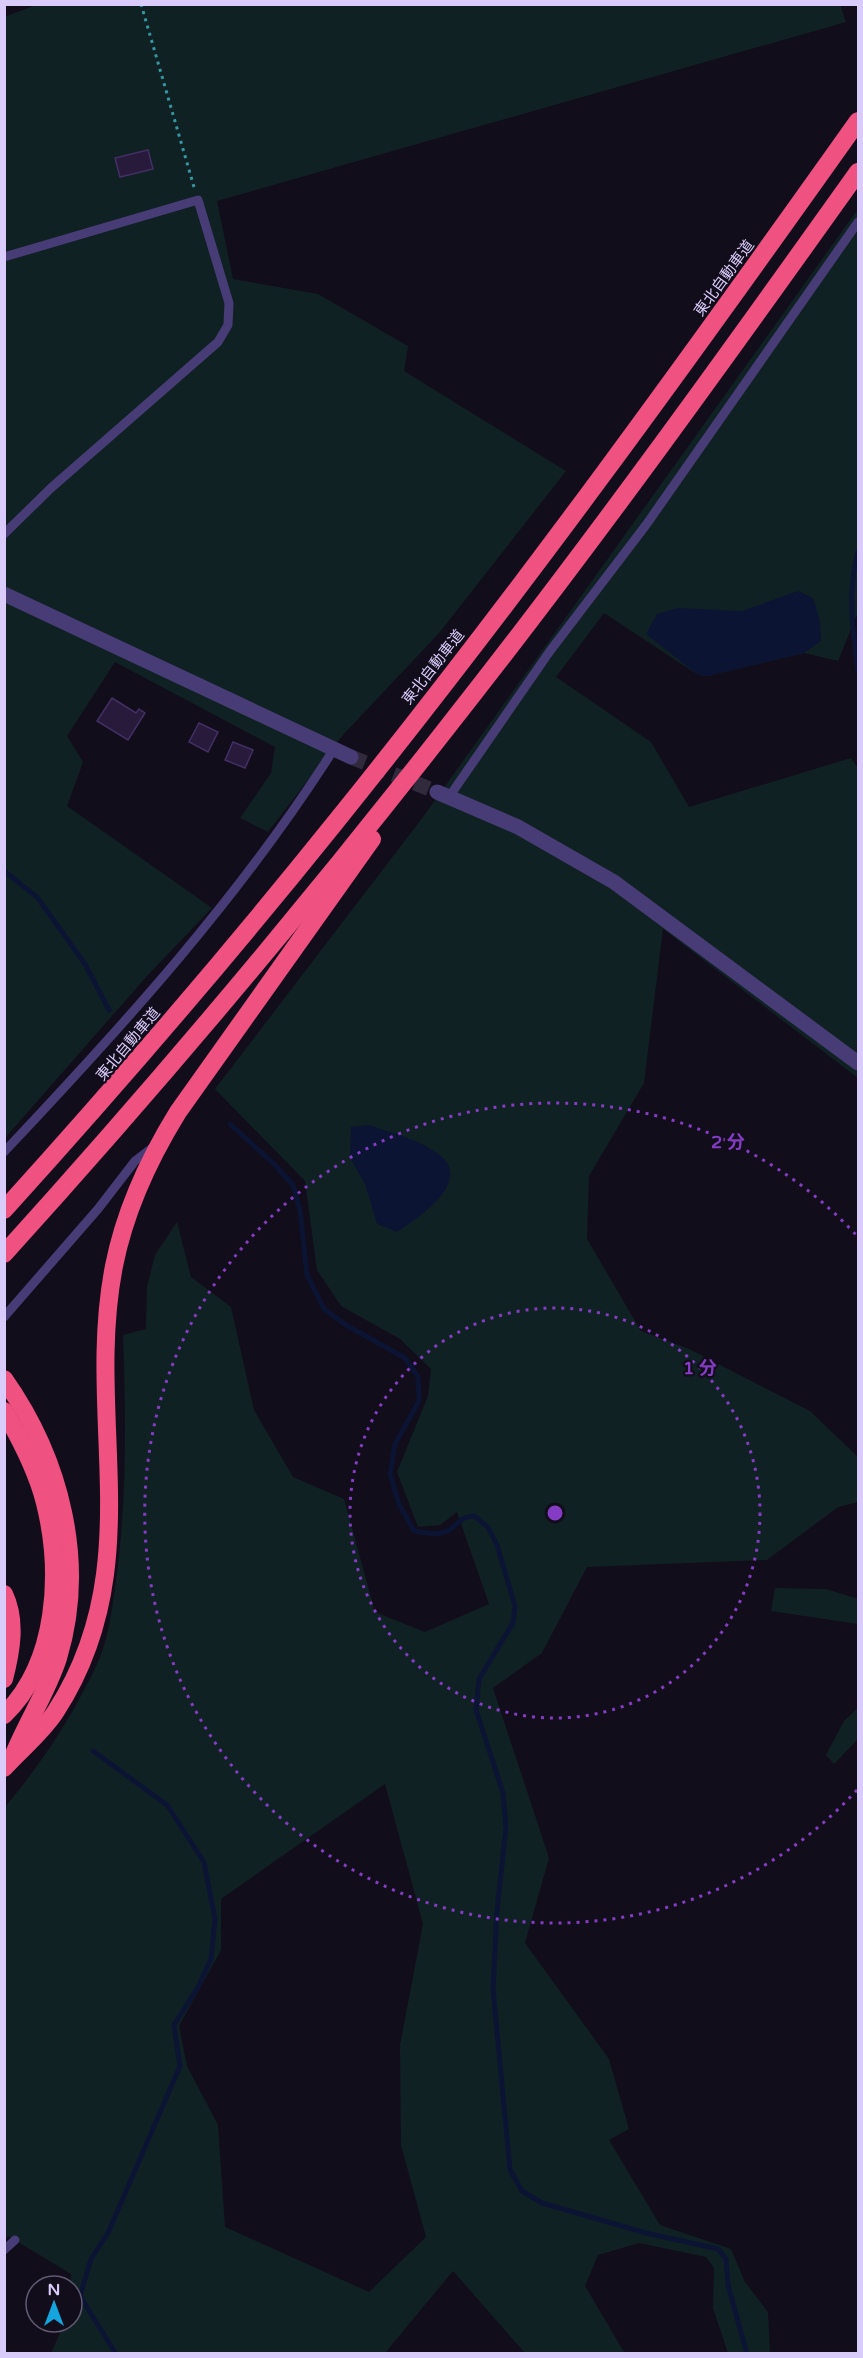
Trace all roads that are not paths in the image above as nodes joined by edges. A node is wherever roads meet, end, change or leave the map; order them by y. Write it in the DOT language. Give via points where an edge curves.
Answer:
graph roads {
  1 [pos="858,121"];
  2 [pos="858,172"];
  3 [pos="858,222"];
  4 [pos="4,257"];
  5 [pos="4,534"];
  6 [pos="4,594"];
  7 [pos="447,728"];
  8 [pos="334,749"];
  9 [pos="351,757"];
  10 [pos="443,795"];
  11 [pos="858,1063"];
  12 [pos="108,1094"];
  13 [pos="159,1143"];
  14 [pos="4,1152"];
  15 [pos="4,1196"];
  16 [pos="4,1210"];
  17 [pos="4,1254"];
  18 [pos="4,1317"];
  19 [pos="4,1379"];
  20 [pos="4,1411"];
  21 [pos="4,1594"];
  22 [pos="4,1679"];
  23 [pos="4,1715"];
  24 [pos="8,1763"];
  25 [pos="15,2240"];
  26 [pos="4,2250"];
  1 -- 12 [label="highway, 東北自動車道" via="501,609 336,822"];
  2 -- 7 [label="highway" via="735,345"];
  3 -- 10 [label="lane" via="646,525"];
  4 -- 5 [label="lane" via="198,200 229,303 228,325 218,342"];
  6 -- 8 [label="street"];
  7 -- 13 [label="highway"];
  7 -- 17 [label="highway" via="131,1113"];
  8 -- 9 [label="street"];
  8 -- 14 [label="lane" via="267,850 170,971"];
  10 -- 11 [label="street" via="518,827 614,882"];
  12 -- 15 [label="highway"];
  12 -- 16 [label="highway, 東北自動車道"];
  13 -- 18 [label="lane" via="135,1161"];
  13 -- 24 [label="highway" via="131,1203 112,1276 107,1340 110,1532 102,1597 82,1659 57,1710 39,1736"];
  19 -- 24 [label="highway" via="30,1421 51,1471 62,1504 70,1557 68,1612 57,1660"];
  20 -- 23 [label="highway" via="23,1447 44,1503 54,1579 41,1652 15,1705"];
  21 -- 22 [label="highway" via="12,1646"];
  25 -- 26 [label="lane"];
}
